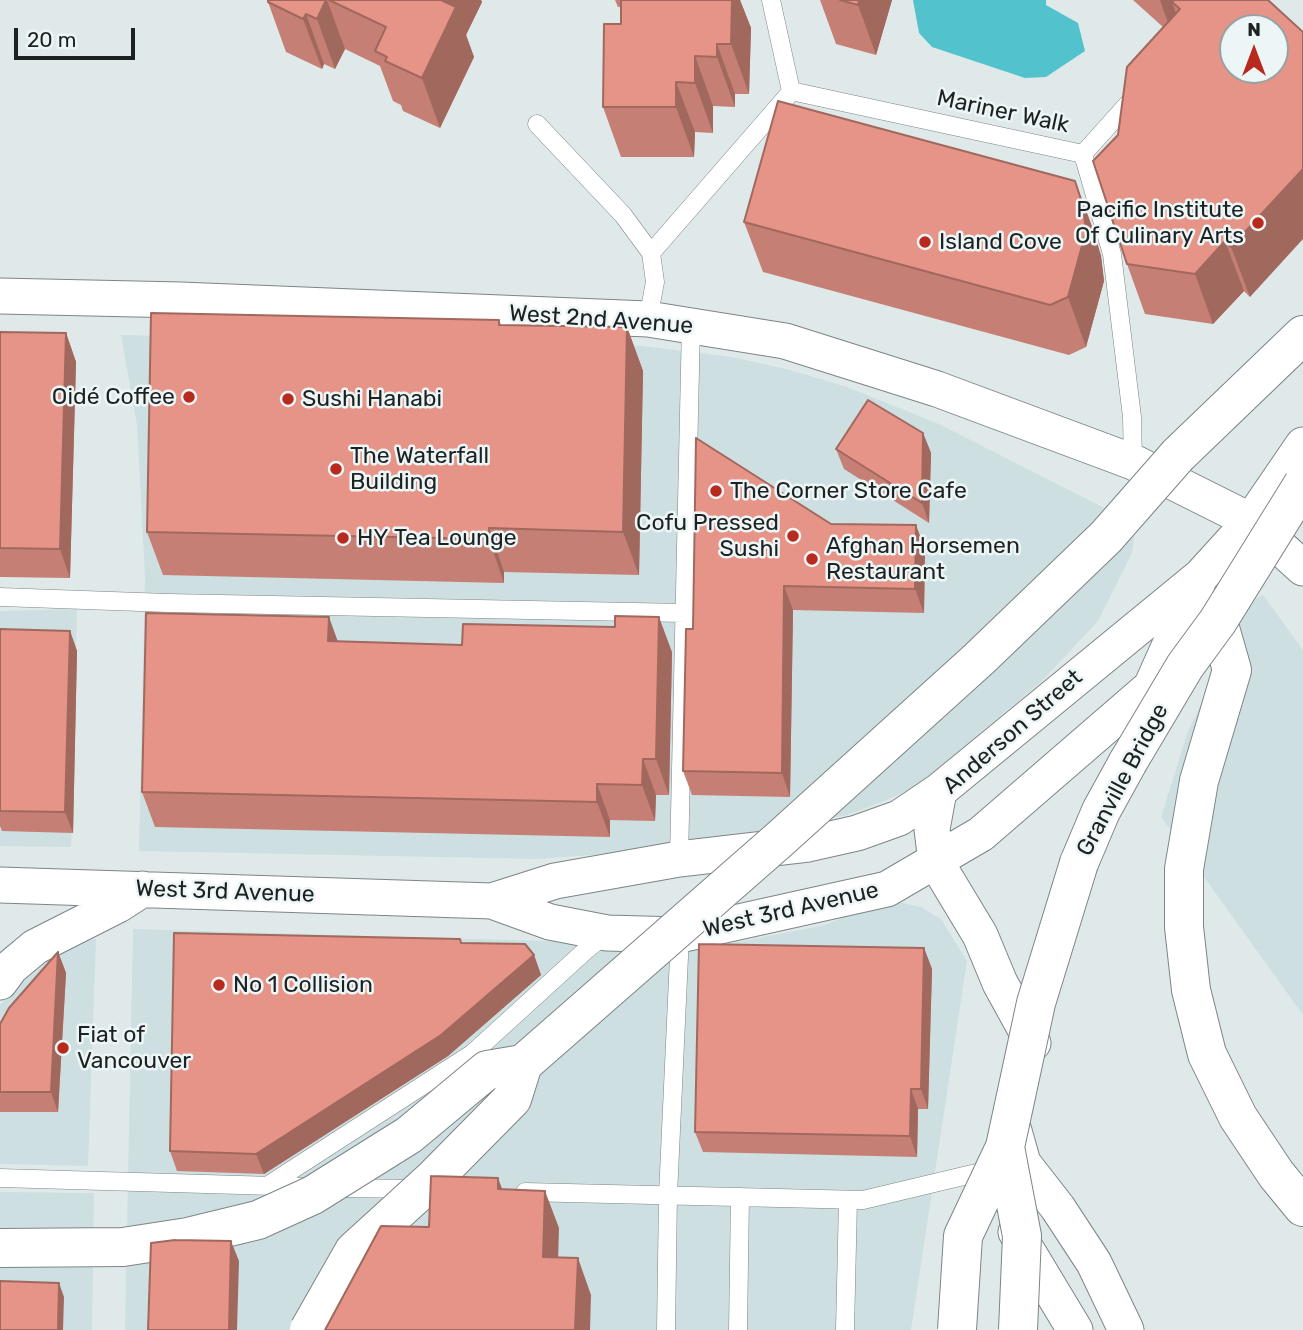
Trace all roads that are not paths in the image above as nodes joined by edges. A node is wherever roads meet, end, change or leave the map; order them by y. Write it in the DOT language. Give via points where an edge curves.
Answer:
graph roads {
  1 [pos="771,0"];
  2 [pos="1147,83"];
  3 [pos="791,91"];
  4 [pos="537,124"];
  5 [pos="1083,154"];
  6 [pos="651,253"];
  7 [pos="0,296"];
  8 [pos="648,319"];
  9 [pos="691,325"];
  10 [pos="1303,335"];
  11 [pos="1303,445"];
  12 [pos="1133,462"];
  13 [pos="1303,484"];
  14 [pos="1251,521"];
  15 [pos="1303,568"];
  16 [pos="1201,576"];
  17 [pos="0,597"];
  18 [pos="685,613"];
  19 [pos="1218,621"];
  20 [pos="1151,687"];
  21 [pos="939,791"];
  22 [pos="678,859"];
  23 [pos="936,862"];
  24 [pos="0,885"];
  25 [pos="144,889"];
  26 [pos="492,901"];
  27 [pos="607,933"];
  28 [pos="680,935"];
  29 [pos="0,982"];
  30 [pos="1033,1043"];
  31 [pos="523,1064"];
  32 [pos="1005,1158"];
  33 [pos="0,1178"];
  34 [pos="267,1186"];
  35 [pos="446,1190"];
  36 [pos="502,1191"];
  37 [pos="668,1195"];
  38 [pos="740,1197"];
  39 [pos="848,1200"];
  40 [pos="1303,1207"];
  41 [pos="0,1248"];
  42 [pos="309,1330"];
  43 [pos="666,1330"];
  44 [pos="738,1330"];
  45 [pos="845,1330"];
  46 [pos="948,1330"];
  47 [pos="957,1330"];
  48 [pos="1018,1330"];
  49 [pos="1075,1330"];
  50 [pos="1126,1330"];
  1 -- 3 [label="lane"];
  2 -- 5 [label="lane, Mariner Walk"];
  3 -- 5 [label="lane, Mariner Walk"];
  3 -- 6 [label="lane"];
  4 -- 6 [label="lane" via="623,215"];
  5 -- 12 [label="lane" via="1112,254 1132,417"];
  6 -- 8 [label="lane" via="655,282"];
  7 -- 8 [label="street, West 2nd Avenue"];
  8 -- 9 [label="street, West 2nd Avenue"];
  9 -- 12 [label="street, West 2nd Avenue" via="798,345 937,389"];
  9 -- 18 [label="lane"];
  10 -- 31 [label="highway, bridge" via="1178,455 1106,537 979,659"];
  11 -- 14 [label="street, Anderson Street"];
  12 -- 14 [label="street, West 2nd Avenue"];
  13 -- 19 [label="highway, Granville Bridge, bridge"];
  14 -- 15 [label="street, West 2nd Avenue"];
  14 -- 16 [label="street, Anderson Street"];
  16 -- 20 [label="street, Anderson Street"];
  16 -- 21 [label="street, Anderson Street"];
  17 -- 18 [label="lane"];
  18 -- 22 [label="lane"];
  19 -- 32 [label="highway, Granville Bridge, bridge" via="1185,666 1128,762 1079,863 1036,1003"];
  19 -- 40 [label="highway" via="1232,670 1199,781 1184,869 1191,990 1207,1054 1238,1117"];
  20 -- 23 [label="street, West 3rd Avenue" via="981,834"];
  20 -- 30 [label="street, Anderson Street" via="1091,887"];
  21 -- 22 [label="street, West 3rd Avenue" via="899,818 857,833 808,844"];
  21 -- 23 [label="street, Anderson Street" via="932,829"];
  22 -- 26 [label="street, West 3rd Avenue" via="555,881"];
  23 -- 28 [label="street, West 3rd Avenue" via="887,889"];
  23 -- 30 [label="street, Anderson Street"];
  24 -- 25 [label="street, West 3rd Avenue"];
  25 -- 26 [label="street, West 3rd Avenue"];
  25 -- 29 [label="street" via="36,947"];
  26 -- 27 [label="street, West 3rd Avenue" via="550,922"];
  27 -- 28 [label="street, West 3rd Avenue"];
  27 -- 34 [label="lane" via="473,1053"];
  28 -- 37 [label="lane"];
  30 -- 32 [label="street, Anderson Street"];
  31 -- 41 [label="highway, bridge" via="487,1070 409,1135 313,1195 258,1220 123,1247"];
  31 -- 42 [label="highway, bridge" via="512,1099 354,1251"];
  32 -- 39 [label="lane" via="863,1200"];
  32 -- 46 [label="street, Anderson Street"];
  32 -- 47 [label="highway, Granville Bridge, bridge" via="962,1236"];
  32 -- 48 [label="highway, Granville Bridge, bridge" via="1022,1236"];
  32 -- 49 [label="street" via="1012,1226"];
  32 -- 50 [label="street, Anderson Street" via="1023,1163 1058,1208 1094,1263"];
  33 -- 34 [label="lane"];
  34 -- 35 [label="lane"];
  36 -- 37 [label="lane"];
  37 -- 38 [label="lane"];
  37 -- 43 [label="lane"];
  38 -- 39 [label="lane"];
  38 -- 44 [label="lane"];
  39 -- 45 [label="lane"];
}
